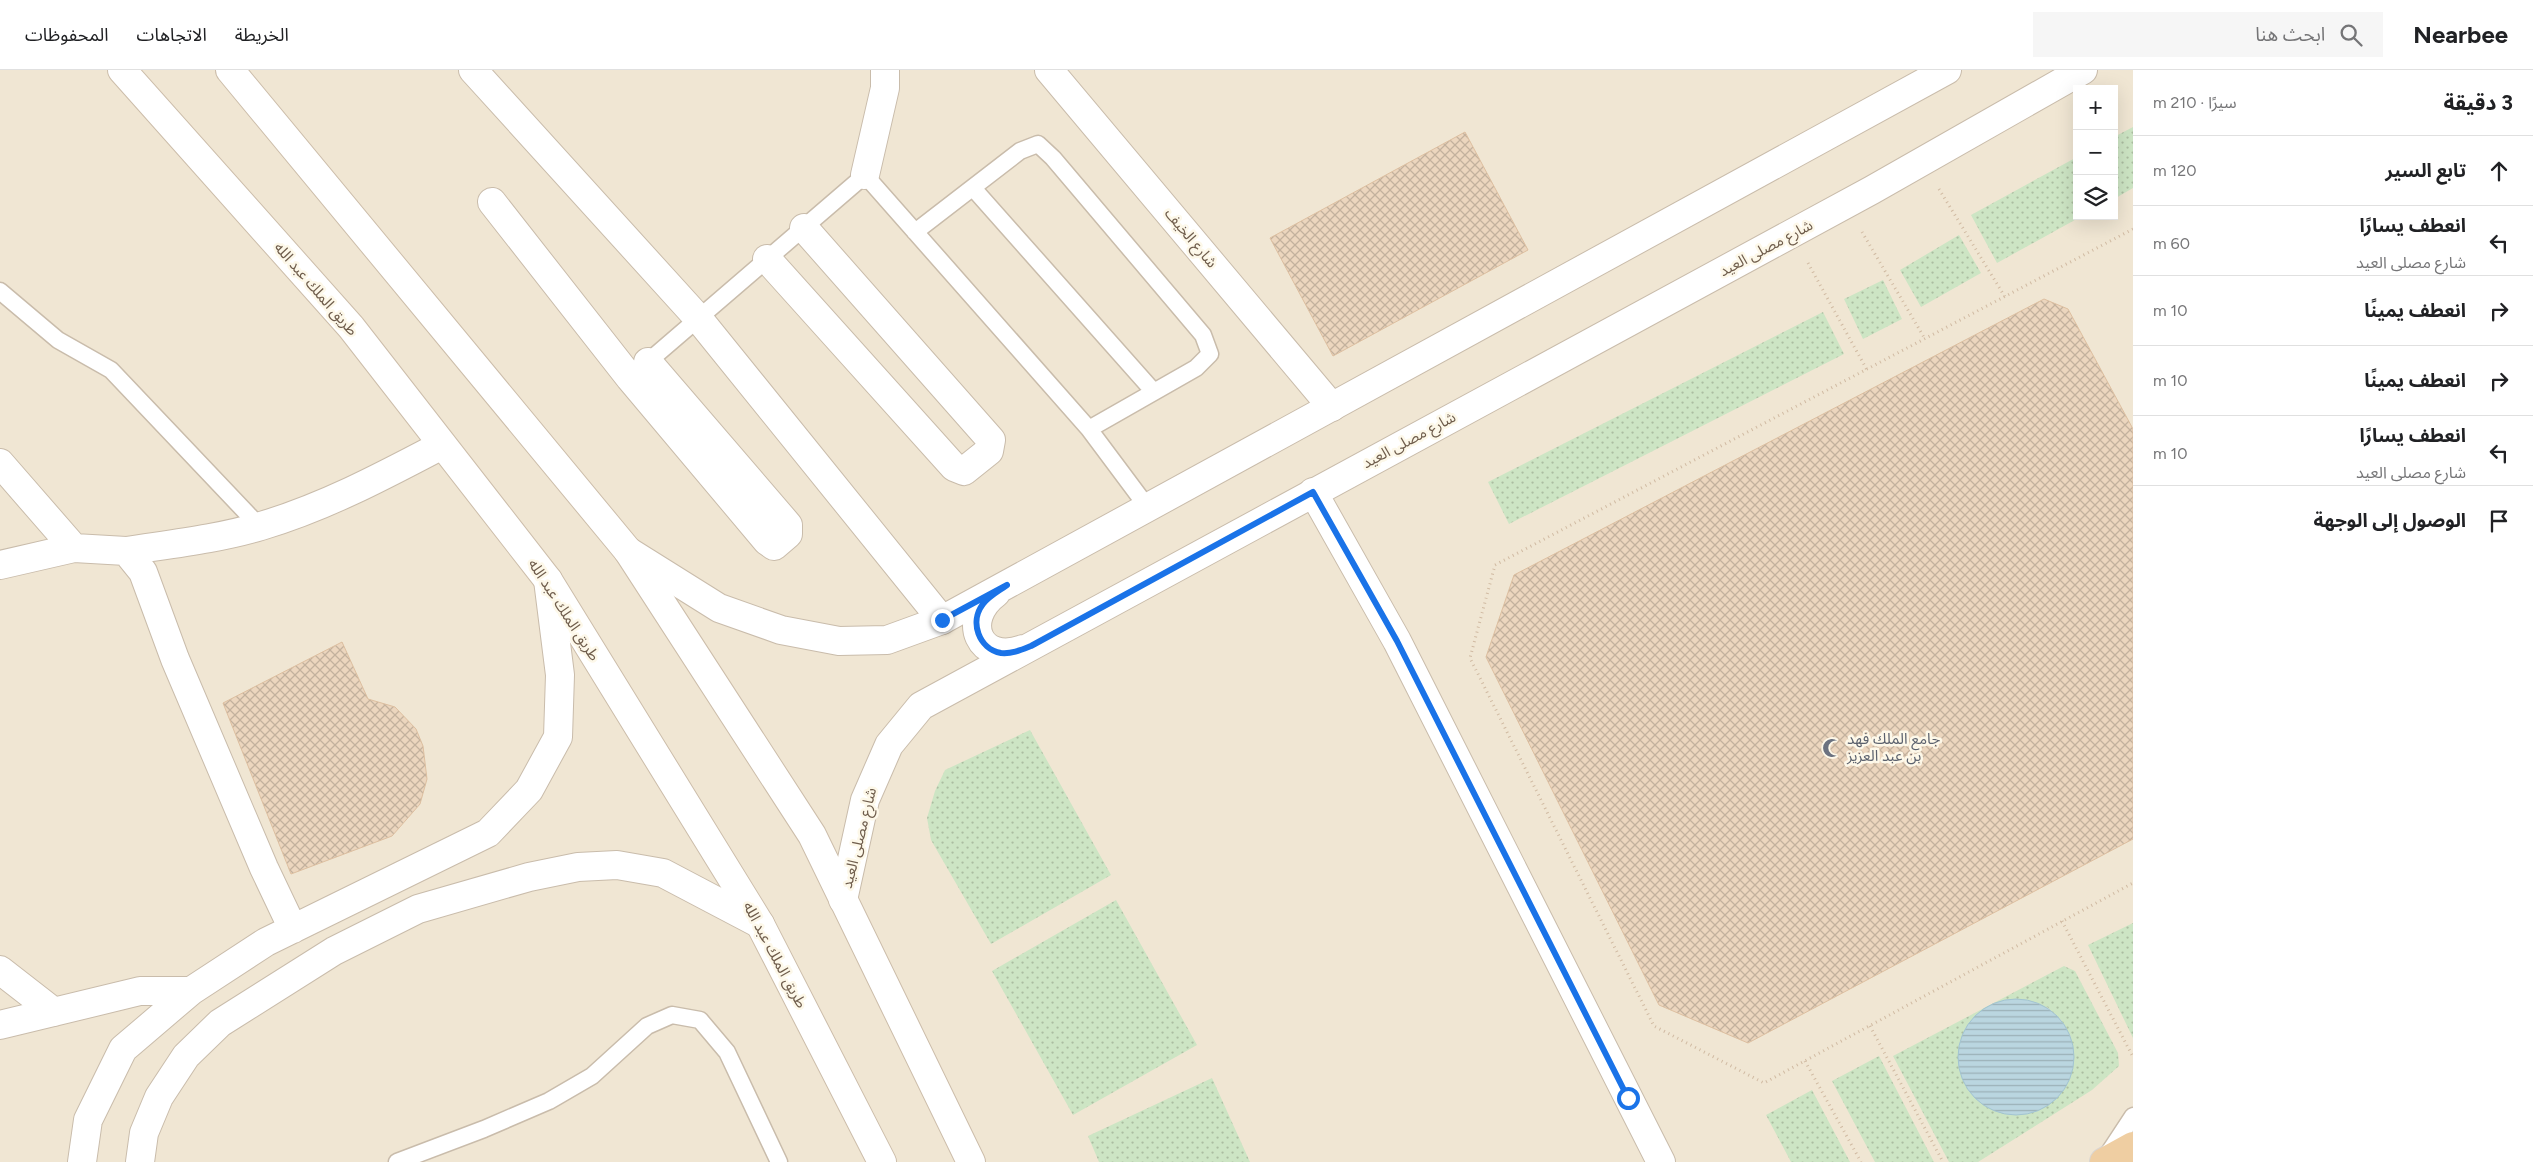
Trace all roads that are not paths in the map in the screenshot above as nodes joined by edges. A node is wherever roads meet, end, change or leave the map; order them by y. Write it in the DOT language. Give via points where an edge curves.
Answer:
graph roads {
  1 [pos="122,70"];
  2 [pos="473,70"];
  3 [pos="885,70"];
  4 [pos="1049,70"];
  5 [pos="1948,70"];
  6 [pos="2083,70"];
  7 [pos="238,73"];
  8 [pos="865,175"];
  9 [pos="973,188"];
  10 [pos="492,202"];
  11 [pos="804,228"];
  12 [pos="916,232"];
  13 [pos="767,260"];
  14 [pos="0,291"];
  15 [pos="698,318"];
  16 [pos="639,370"];
  17 [pos="1154,392"];
  18 [pos="1332,407"];
  19 [pos="1089,429"];
  20 [pos="442,445"];
  21 [pos="0,463"];
  22 [pos="1313,492"];
  23 [pos="1148,508"];
  24 [pos="260,527"];
  25 [pos="74,548"];
  26 [pos="628,550"];
  27 [pos="126,551"];
  28 [pos="0,565"];
  29 [pos="548,580"];
  30 [pos="1007,585"];
  31 [pos="942,620"];
  32 [pos="1031,646"];
  33 [pos="843,900"];
  34 [pos="760,924"];
  35 [pos="293,929"];
  36 [pos="0,970"];
  37 [pos="191,991"];
  38 [pos="54,1012"];
  39 [pos="0,1025"];
  40 [pos="2133,1116"];
  41 [pos="2133,1146"];
  42 [pos="82,1162"];
  43 [pos="140,1162"];
  44 [pos="397,1162"];
  45 [pos="779,1162"];
  46 [pos="882,1162"];
  47 [pos="971,1162"];
  48 [pos="1661,1162"];
  49 [pos="2103,1162"];
  1 -- 20 [label="street, طريق الملك عبد الله" via="351,327"];
  2 -- 15 [label="street"];
  3 -- 8 [label="street" via="885,88"];
  4 -- 18 [label="street, شارع الخيف"];
  5 -- 18 [label="street"];
  6 -- 22 [label="street, شارع مصلى العيد" via="1845,204"];
  7 -- 26 [label="street"];
  8 -- 11 [label="lane"];
  8 -- 12 [label="lane"];
  9 -- 12 [label="lane"];
  9 -- 17 [label="lane"];
  9 -- 17 [label="lane" via="1020,151 1038,144 1053,158 1203,335 1210,354 1196,368"];
  10 -- 16 [label="street"];
  11 -- 13 [label="lane"];
  11 -- 13 [label="street" via="991,440 989,451 964,472 954,467"];
  12 -- 19 [label="lane"];
  13 -- 15 [label="lane"];
  14 -- 24 [label="lane" via="58,340 111,370"];
  15 -- 16 [label="lane"];
  15 -- 31 [label="street"];
  16 -- 16 [label="street" via="788,525 788,534 774,546 767,541"];
  17 -- 19 [label="lane"];
  18 -- 23 [label="street"];
  19 -- 23 [label="lane"];
  20 -- 24 [label="street" via="327,503"];
  20 -- 29 [label="street, طريق الملك عبد الله"];
  21 -- 25 [label="street"];
  22 -- 32 [label="street, شارع مصلى العيد"];
  22 -- 48 [label="street" via="1397,641"];
  23 -- 30 [label="street"];
  24 -- 27 [label="street"];
  25 -- 27 [label="street"];
  25 -- 28 [label="street"];
  26 -- 31 [label="street" via="719,608 781,630 839,641 887,640"];
  26 -- 33 [label="street" via="812,835"];
  27 -- 35 [label="street" via="144,572 175,659"];
  29 -- 34 [label="street, طريق الملك عبد الله"];
  29 -- 35 [label="street" via="560,676 558,737 529,790 488,833"];
  30 -- 31 [label="street"];
  30 -- 32 [label="street" via="982,605 976,628 980,639 999,653 1011,653"];
  32 -- 33 [label="street, شارع مصلى العيد" via="921,706 888,745 865,800"];
  33 -- 47 [label="street"];
  34 -- 43 [label="street" via="663,873 617,865 578,867 529,877 418,909 334,951 220,1023 186,1056 159,1097 144,1133"];
  34 -- 46 [label="street, طريق الملك عبد الله"];
  35 -- 37 [label="street" via="266,942"];
  36 -- 38 [label="street"];
  37 -- 38 [label="street" via="140,991"];
  37 -- 42 [label="street" via="123,1049 88,1120"];
  38 -- 39 [label="street"];
  40 -- 49 [label="lane"];
  41 -- 49 [label="highway"];
  44 -- 45 [label="lane" via="549,1101 592,1076 647,1026 672,1015 700,1020 727,1052"];
}
